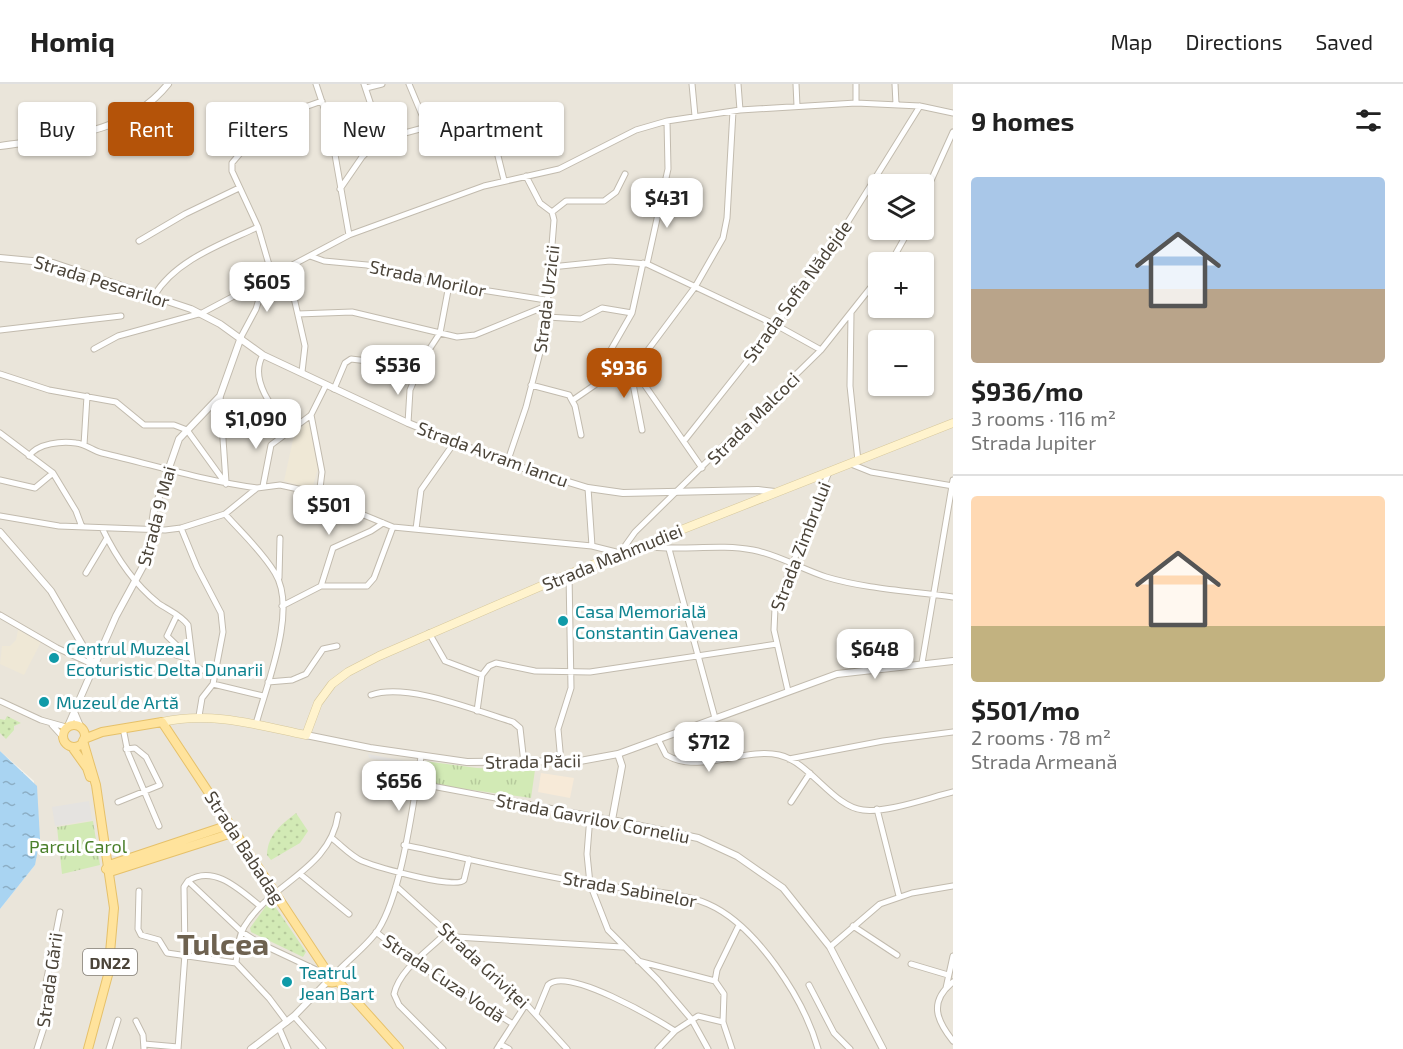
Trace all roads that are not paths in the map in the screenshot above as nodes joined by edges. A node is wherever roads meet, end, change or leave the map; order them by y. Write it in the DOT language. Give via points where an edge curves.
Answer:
graph roads {
  1 [pos="168,84"];
  2 [pos="316,84"];
  3 [pos="382,84"];
  4 [pos="409,84"];
  5 [pos="692,84"];
  6 [pos="738,84"];
  7 [pos="796,84"];
  8 [pos="856,84"];
  9 [pos="896,84"];
  10 [pos="365,86"];
  11 [pos="322,101"];
  12 [pos="370,102"];
  13 [pos="856,103"];
  14 [pos="896,104"];
  15 [pos="797,106"];
  16 [pos="920,106"];
  17 [pos="419,108"];
  18 [pos="737,111"];
  19 [pos="953,113"];
  20 [pos="695,116"];
  21 [pos="667,121"];
  22 [pos="953,132"];
  23 [pos="0,146"];
  24 [pos="363,156"];
  25 [pos="498,156"];
  26 [pos="625,174"];
  27 [pos="934,174"];
  28 [pos="526,176"];
  29 [pos="504,180"];
  30 [pos="239,188"];
  31 [pos="340,189"];
  32 [pos="552,212"];
  33 [pos="258,227"];
  34 [pos="350,235"];
  35 [pos="139,241"];
  36 [pos="310,256"];
  37 [pos="0,258"];
  38 [pos="645,263"];
  39 [pos="287,267"];
  40 [pos="551,267"];
  41 [pos="272,276"];
  42 [pos="265,280"];
  43 [pos="450,285"];
  44 [pos="695,287"];
  45 [pos="868,291"];
  46 [pos="154,296"];
  47 [pos="546,303"];
  48 [pos="851,312"];
  49 [pos="633,313"];
  50 [pos="202,314"];
  51 [pos="298,314"];
  52 [pos="121,316"];
  53 [pos="547,317"];
  54 [pos="776,325"];
  55 [pos="0,330"];
  56 [pos="440,333"];
  57 [pos="241,337"];
  58 [pos="94,349"];
  59 [pos="821,350"];
  60 [pos="263,355"];
  61 [pos="635,370"];
  62 [pos="302,372"];
  63 [pos="0,374"];
  64 [pos="416,374"];
  65 [pos="326,385"];
  66 [pos="531,385"];
  67 [pos="334,389"];
  68 [pos="87,396"];
  69 [pos="220,396"];
  70 [pos="573,400"];
  71 [pos="311,415"];
  72 [pos="408,423"];
  73 [pos="953,423"];
  74 [pos="290,429"];
  75 [pos="187,430"];
  76 [pos="642,430"];
  77 [pos="0,433"];
  78 [pos="581,435"];
  79 [pos="684,441"];
  80 [pos="454,443"];
  81 [pos="84,445"];
  82 [pos="29,456"];
  83 [pos="854,462"];
  84 [pos="507,463"];
  85 [pos="702,468"];
  86 [pos="168,470"];
  87 [pos="829,472"];
  88 [pos="53,473"];
  89 [pos="0,480"];
  90 [pos="953,480"];
  91 [pos="226,484"];
  92 [pos="953,486"];
  93 [pos="260,487"];
  94 [pos="588,488"];
  95 [pos="677,491"];
  96 [pos="776,492"];
  97 [pos="319,496"];
  98 [pos="225,513"];
  99 [pos="0,516"];
  100 [pos="383,523"];
  101 [pos="82,527"];
  102 [pos="102,528"];
  103 [pos="181,528"];
  104 [pos="393,528"];
  105 [pos="416,529"];
  106 [pos="151,530"];
  107 [pos="0,532"];
  108 [pos="107,538"];
  109 [pos="280,538"];
  110 [pos="592,546"];
  111 [pos="641,546"];
  112 [pos="669,549"];
  113 [pos="620,553"];
  114 [pos="794,562"];
  115 [pos="86,573"];
  116 [pos="569,574"];
  117 [pos="279,580"];
  118 [pos="136,581"];
  119 [pos="321,586"];
  120 [pos="934,594"];
  121 [pos="953,597"];
  122 [pos="282,606"];
  123 [pos="0,615"];
  124 [pos="177,615"];
  125 [pos="429,633"];
  126 [pos="777,644"];
  127 [pos="145,646"];
  128 [pos="337,646"];
  129 [pos="698,658"];
  130 [pos="189,659"];
  131 [pos="953,661"];
  132 [pos="922,663"];
  133 [pos="94,665"];
  134 [pos="571,674"];
  135 [pos="215,675"];
  136 [pos="482,675"];
  137 [pos="268,682"];
  138 [pos="213,684"];
  139 [pos="788,691"];
  140 [pos="371,695"];
  141 [pos="263,696"];
  142 [pos="0,701"];
  143 [pos="477,711"];
  144 [pos="74,712"];
  145 [pos="199,716"];
  146 [pos="715,718"];
  147 [pos="162,722"];
  148 [pos="51,723"];
  149 [pos="256,724"];
  150 [pos="67,727"];
  151 [pos="82,728"];
  152 [pos="123,728"];
  153 [pos="102,732"];
  154 [pos="953,732"];
  155 [pos="306,735"];
  156 [pos="63,737"];
  157 [pos="658,739"];
  158 [pos="84,740"];
  159 [pos="72,747"];
  160 [pos="126,749"];
  161 [pos="618,754"];
  162 [pos="421,757"];
  163 [pos="788,759"];
  164 [pos="524,762"];
  165 [pos="561,762"];
  166 [pos="810,773"];
  167 [pos="416,783"];
  168 [pos="143,792"];
  169 [pos="953,792"];
  170 [pos="118,802"];
  171 [pos="791,802"];
  172 [pos="877,809"];
  173 [pos="338,815"];
  174 [pos="590,816"];
  175 [pos="612,820"];
  176 [pos="159,826"];
  177 [pos="232,829"];
  178 [pos="333,838"];
  179 [pos="404,845"];
  180 [pos="469,859"];
  181 [pos="108,870"];
  182 [pos="399,872"];
  183 [pos="300,874"];
  184 [pos="188,881"];
  185 [pos="590,884"];
  186 [pos="396,886"];
  187 [pos="953,886"];
  188 [pos="139,891"];
  189 [pos="275,894"];
  190 [pos="899,897"];
  191 [pos="260,906"];
  192 [pos="60,912"];
  193 [pos="349,914"];
  194 [pos="739,925"];
  195 [pos="853,926"];
  196 [pos="448,931"];
  197 [pos="242,932"];
  198 [pos="376,932"];
  199 [pos="455,937"];
  200 [pos="622,947"];
  201 [pos="830,947"];
  202 [pos="185,954"];
  203 [pos="897,955"];
  204 [pos="953,956"];
  205 [pos="639,961"];
  206 [pos="414,962"];
  207 [pos="236,963"];
  208 [pos="912,964"];
  209 [pos="948,975"];
  210 [pos="331,977"];
  211 [pos="715,981"];
  212 [pos="953,982"];
  213 [pos="809,985"];
  214 [pos="946,988"];
  215 [pos="526,1004"];
  216 [pos="536,1014"];
  217 [pos="294,1016"];
  218 [pos="118,1020"];
  219 [pos="692,1020"];
  220 [pos="136,1021"];
  221 [pos="286,1022"];
  222 [pos="723,1023"];
  223 [pos="513,1024"];
  224 [pos="279,1028"];
  225 [pos="675,1031"];
  226 [pos="953,1041"];
  227 [pos="144,1046"];
  228 [pos="499,1047"];
  229 [pos="177,1048"];
  230 [pos="881,1048"];
  231 [pos="36,1049"];
  232 [pos="82,1049"];
  233 [pos="88,1049"];
  234 [pos="110,1049"];
  235 [pos="251,1049"];
  236 [pos="288,1049"];
  237 [pos="323,1049"];
  238 [pos="392,1049"];
  239 [pos="399,1049"];
  240 [pos="443,1049"];
  241 [pos="509,1049"];
  242 [pos="567,1049"];
  243 [pos="658,1049"];
  244 [pos="708,1049"];
  245 [pos="732,1049"];
  246 [pos="818,1049"];
  247 [pos="850,1049"];
  1 -- 23 [label="street" via="118,123"];
  2 -- 11 [label="street"];
  3 -- 10 [label="street"];
  4 -- 17 [label="street"];
  5 -- 20 [label="street"];
  6 -- 18 [label="street"];
  7 -- 15 [label="street"];
  8 -- 13 [label="street"];
  9 -- 14 [label="street"];
  10 -- 12 [label="street"];
  11 -- 30 [label="street" via="262,124 232,163"];
  11 -- 31 [label="street"];
  13 -- 14 [label="street"];
  13 -- 15 [label="street"];
  14 -- 16 [label="street"];
  15 -- 18 [label="street"];
  16 -- 19 [label="street"];
  16 -- 54 [label="street, Strada Sofia Nădejde" via="841,233"];
  18 -- 20 [label="street"];
  18 -- 44 [label="street" via="728,218 716,255"];
  20 -- 21 [label="street"];
  21 -- 28 [label="street" via="636,130 567,166"];
  21 -- 38 [label="street" via="668,169"];
  22 -- 27 [label="street"];
  24 -- 31 [label="street"];
  25 -- 29 [label="street"];
  26 -- 32 [label="street" via="616,192 604,201 566,201"];
  28 -- 29 [label="street"];
  28 -- 32 [label="street" via="540,203"];
  29 -- 34 [label="street"];
  30 -- 33 [label="street"];
  30 -- 35 [label="street"];
  31 -- 34 [label="street"];
  32 -- 40 [label="street, Strada Urzicii"];
  33 -- 41 [label="street"];
  33 -- 46 [label="street" via="180,268"];
  34 -- 36 [label="street"];
  36 -- 39 [label="street"];
  36 -- 43 [label="street, Strada Morilor"];
  37 -- 46 [label="street, Strada Pescarilor" via="53,263"];
  38 -- 40 [label="street" via="610,261"];
  38 -- 44 [label="street"];
  38 -- 49 [label="street"];
  39 -- 41 [label="street"];
  39 -- 51 [label="street"];
  40 -- 47 [label="street, Strada Urzicii"];
  41 -- 42 [label="street"];
  42 -- 50 [label="street"];
  42 -- 57 [label="street"];
  43 -- 47 [label="street, Strada Morilor"];
  43 -- 56 [label="street"];
  44 -- 54 [label="street"];
  44 -- 61 [label="street"];
  45 -- 48 [label="street, Strada Malcoci"];
  46 -- 50 [label="street, Strada Pescarilor"];
  47 -- 53 [label="street, Strada Urzicii"];
  47 -- 56 [label="street" via="475,335 457,337"];
  48 -- 59 [label="street, Strada Malcoci"];
  48 -- 83 [label="street"];
  49 -- 53 [label="street" via="602,308 581,319"];
  49 -- 70 [label="street" via="609,353 602,380"];
  50 -- 57 [label="street, Strada Avram Iancu"];
  50 -- 58 [label="street" via="118,336"];
  51 -- 56 [label="street" via="352,312"];
  51 -- 62 [label="street" via="305,346"];
  52 -- 55 [label="street"];
  53 -- 66 [label="street, Strada Urzicii"];
  54 -- 59 [label="street"];
  54 -- 79 [label="street, Strada Sofia Nădejde"];
  56 -- 64 [label="street"];
  57 -- 60 [label="street, Strada Avram Iancu"];
  57 -- 69 [label="street"];
  59 -- 85 [label="street, Strada Malcoci"];
  60 -- 62 [label="street, Strada Avram Iancu"];
  60 -- 74 [label="street" via="258,369 265,393"];
  61 -- 76 [label="street" via="633,384"];
  61 -- 79 [label="street"];
  62 -- 65 [label="street, Strada Avram Iancu"];
  63 -- 68 [label="street" via="49,390"];
  64 -- 67 [label="street" via="351,359 345,363"];
  64 -- 72 [label="street" via="410,390"];
  65 -- 67 [label="street, Strada Avram Iancu"];
  65 -- 71 [label="street"];
  66 -- 70 [label="street" via="563,392"];
  66 -- 84 [label="street, Strada Urzicii"];
  67 -- 72 [label="street, Strada Avram Iancu"];
  68 -- 75 [label="street" via="116,402 144,425 174,425"];
  68 -- 81 [label="street"];
  69 -- 75 [label="street, Strada 9 Mai"];
  69 -- 91 [label="street"];
  70 -- 78 [label="street"];
  71 -- 74 [label="street"];
  71 -- 97 [label="street" via="322,472"];
  72 -- 80 [label="street, Strada Avram Iancu"];
  73 -- 83 [label="main road, Strada Mahmudiei"];
  74 -- 93 [label="street" via="269,448"];
  75 -- 86 [label="street, Strada 9 Mai" via="179,439"];
  75 -- 91 [label="street"];
  77 -- 82 [label="street"];
  79 -- 85 [label="street"];
  80 -- 84 [label="street, Strada Avram Iancu"];
  80 -- 105 [label="street" via="421,490"];
  81 -- 82 [label="street" via="39,446"];
  81 -- 86 [label="street"];
  82 -- 88 [label="street"];
  83 -- 87 [label="main road, Strada Mahmudiei"];
  83 -- 92 [label="street" via="871,472"];
  84 -- 94 [label="street, Strada Avram Iancu"];
  85 -- 95 [label="street, Strada Malcoci"];
  86 -- 91 [label="street"];
  86 -- 106 [label="street, Strada 9 Mai"];
  87 -- 96 [label="main road, Strada Mahmudiei"];
  87 -- 114 [label="street, Strada Zimbrului"];
  88 -- 89 [label="street" via="34,488"];
  88 -- 101 [label="street"];
  90 -- 92 [label="street"];
  91 -- 93 [label="street"];
  92 -- 120 [label="street"];
  93 -- 97 [label="street" via="290,486"];
  93 -- 98 [label="street"];
  94 -- 95 [label="street, Strada Avram Iancu" via="623,493"];
  94 -- 110 [label="street"];
  95 -- 96 [label="street, Strada Avram Iancu"];
  95 -- 113 [label="street, Strada Malcoci" via="635,532"];
  96 -- 111 [label="main road, Strada Mahmudiei"];
  97 -- 100 [label="street"];
  98 -- 103 [label="street"];
  98 -- 117 [label="street"];
  99 -- 101 [label="street"];
  100 -- 104 [label="street"];
  100 -- 119 [label="street" via="333,548"];
  101 -- 102 [label="street"];
  102 -- 106 [label="street"];
  102 -- 108 [label="street"];
  103 -- 106 [label="street"];
  103 -- 135 [label="street" via="221,613 223,639"];
  104 -- 105 [label="street"];
  104 -- 119 [label="street" via="374,578 367,586"];
  105 -- 110 [label="street"];
  106 -- 118 [label="street, Strada 9 Mai" via="147,559"];
  107 -- 133 [label="street" via="51,591"];
  108 -- 115 [label="street"];
  108 -- 118 [label="street"];
  109 -- 117 [label="street"];
  110 -- 113 [label="street"];
  111 -- 112 [label="street"];
  111 -- 113 [label="main road, Strada Mahmudiei"];
  112 -- 114 [label="street" via="745,549"];
  112 -- 129 [label="street"];
  113 -- 116 [label="main road, Strada Mahmudiei"];
  114 -- 120 [label="street" via="840,580"];
  114 -- 126 [label="street, Strada Zimbrului" via="772,621"];
  116 -- 125 [label="main road, Strada Mahmudiei"];
  116 -- 134 [label="street"];
  117 -- 122 [label="street"];
  118 -- 124 [label="street" via="159,604"];
  118 -- 133 [label="street, Strada 9 Mai"];
  119 -- 122 [label="street"];
  120 -- 121 [label="street"];
  120 -- 132 [label="street"];
  122 -- 137 [label="street" via="281,638"];
  123 -- 133 [label="street"];
  124 -- 130 [label="street" via="188,625"];
  124 -- 130 [label="street" via="167,636"];
  125 -- 136 [label="street" via="445,662"];
  125 -- 155 [label="main road, Strada Mahmudiei" via="340,678 318,703"];
  126 -- 129 [label="street"];
  126 -- 139 [label="street, Strada Zimbrului"];
  127 -- 130 [label="street"];
  128 -- 137 [label="street" via="323,649 312,668 301,677"];
  129 -- 134 [label="street"];
  129 -- 146 [label="street"];
  130 -- 135 [label="street" via="196,669"];
  131 -- 132 [label="street, Strada Păcii"];
  132 -- 139 [label="street, Strada Păcii" via="855,670"];
  133 -- 144 [label="street, Strada 9 Mai"];
  134 -- 136 [label="street" via="496,663"];
  134 -- 165 [label="street" via="571,694 558,729"];
  135 -- 138 [label="street"];
  136 -- 143 [label="street"];
  137 -- 141 [label="street"];
  138 -- 141 [label="street"];
  138 -- 145 [label="street" via="202,698"];
  139 -- 146 [label="street, Strada Păcii"];
  140 -- 143 [label="street" via="404,692"];
  141 -- 149 [label="street"];
  142 -- 148 [label="street"];
  143 -- 164 [label="street" via="518,725"];
  144 -- 150 [label="street, Strada 9 Mai"];
  144 -- 151 [label="street"];
  145 -- 147 [label="main road, Strada Păcii"];
  145 -- 149 [label="main road, Strada Păcii"];
  146 -- 157 [label="street, Strada Păcii"];
  147 -- 152 [label="main road, Strada Păcii"];
  147 -- 177 [label="main road, Strada Babadag"];
  148 -- 150 [label="street"];
  148 -- 156 [label="street"];
  149 -- 155 [label="main road, Strada Păcii"];
  150 -- 151 [label="main road"];
  150 -- 156 [label="main road"];
  151 -- 153 [label="main road, Strada Păcii"];
  151 -- 158 [label="main road"];
  152 -- 153 [label="main road, Strada Păcii"];
  152 -- 160 [label="street"];
  153 -- 158 [label="main road, Strada Păcii"];
  154 -- 163 [label="street"];
  155 -- 162 [label="street, Strada Păcii"];
  156 -- 159 [label="main road"];
  157 -- 161 [label="street, Strada Păcii"];
  157 -- 163 [label="street" via="666,755 682,760 714,761 770,754"];
  158 -- 159 [label="main road"];
  158 -- 181 [label="main road, DN22" via="93,771"];
  159 -- 181 [label="main road" via="88,772"];
  160 -- 168 [label="street"];
  160 -- 168 [label="street" via="135,748 144,755 160,785"];
  161 -- 165 [label="street, Strada Păcii"];
  161 -- 175 [label="street" via="622,766"];
  162 -- 164 [label="street, Strada Păcii"];
  162 -- 167 [label="street"];
  163 -- 166 [label="street"];
  164 -- 165 [label="street, Strada Păcii"];
  166 -- 171 [label="street"];
  166 -- 172 [label="street" via="856,808"];
  167 -- 174 [label="street, Strada Gavrilov Corneliu"];
  167 -- 179 [label="street"];
  168 -- 170 [label="street"];
  168 -- 176 [label="street"];
  169 -- 172 [label="street"];
  172 -- 190 [label="street"];
  173 -- 178 [label="street"];
  174 -- 175 [label="street, Strada Gavrilov Corneliu"];
  174 -- 185 [label="street"];
  175 -- 201 [label="street, Strada Gavrilov Corneliu" via="693,836 737,856 788,893"];
  177 -- 181 [label="main road"];
  177 -- 189 [label="main road, Strada Babadag"];
  178 -- 182 [label="street" via="361,860"];
  178 -- 183 [label="street"];
  179 -- 180 [label="street, Strada Sabinelor"];
  179 -- 182 [label="street"];
  180 -- 182 [label="street" via="460,884"];
  180 -- 185 [label="street, Strada Sabinelor"];
  181 -- 232 [label="main road, DN22" via="106,956"];
  181 -- 233 [label="main road, DN22" via="114,908 111,956"];
  182 -- 186 [label="street"];
  183 -- 189 [label="street"];
  183 -- 193 [label="street"];
  184 -- 191 [label="street" via="196,876 220,878"];
  184 -- 197 [label="street"];
  184 -- 202 [label="street" via="184,887"];
  185 -- 194 [label="street, Strada Sabinelor" via="706,903"];
  185 -- 200 [label="street" via="608,930"];
  186 -- 196 [label="street, Strada Griviței"];
  186 -- 198 [label="street"];
  187 -- 190 [label="street"];
  188 -- 202 [label="street" via="139,933 159,940 167,953"];
  189 -- 191 [label="street"];
  189 -- 210 [label="main road, Strada Babadag"];
  190 -- 195 [label="street" via="880,904"];
  191 -- 197 [label="street"];
  192 -- 231 [label="street, Strada Gării" via="46,983 46,1021"];
  194 -- 211 [label="street"];
  194 -- 246 [label="street, Strada Sabinelor" via="758,942 787,982"];
  195 -- 201 [label="street"];
  195 -- 203 [label="street"];
  196 -- 199 [label="street, Strada Griviței"];
  196 -- 206 [label="street"];
  197 -- 207 [label="street"];
  197 -- 210 [label="street"];
  198 -- 206 [label="street, Strada Cuza Vodă"];
  198 -- 210 [label="street"];
  199 -- 200 [label="street"];
  199 -- 215 [label="street, Strada Griviței"];
  200 -- 205 [label="street"];
  201 -- 230 [label="street, Strada Gavrilov Corneliu"];
  202 -- 207 [label="street"];
  202 -- 229 [label="street"];
  204 -- 209 [label="street"];
  205 -- 211 [label="street"];
  205 -- 219 [label="street"];
  206 -- 223 [label="street, Strada Cuza Vodă"];
  206 -- 240 [label="street" via="395,989 394,998"];
  207 -- 221 [label="street"];
  208 -- 209 [label="street"];
  209 -- 214 [label="street"];
  210 -- 217 [label="street"];
  210 -- 238 [label="main road, Strada Babadag"];
  210 -- 239 [label="main road, Strada Babadag"];
  211 -- 222 [label="street" via="724,994"];
  212 -- 214 [label="street"];
  213 -- 247 [label="street" via="834,1033"];
  214 -- 226 [label="street" via="937,1015"];
  215 -- 216 [label="street, Strada Griviței"];
  215 -- 223 [label="street"];
  216 -- 225 [label="street" via="548,985 557,981 604,992"];
  216 -- 242 [label="street, Strada Griviței"];
  217 -- 221 [label="street"];
  217 -- 237 [label="street"];
  218 -- 234 [label="street"];
  219 -- 222 [label="street" via="701,1015"];
  219 -- 225 [label="street"];
  219 -- 244 [label="street"];
  220 -- 227 [label="street"];
  221 -- 224 [label="street"];
  222 -- 245 [label="street"];
  223 -- 228 [label="street"];
  224 -- 235 [label="street"];
  224 -- 236 [label="street"];
  225 -- 243 [label="street"];
  227 -- 229 [label="street"];
  228 -- 241 [label="street"];
}
